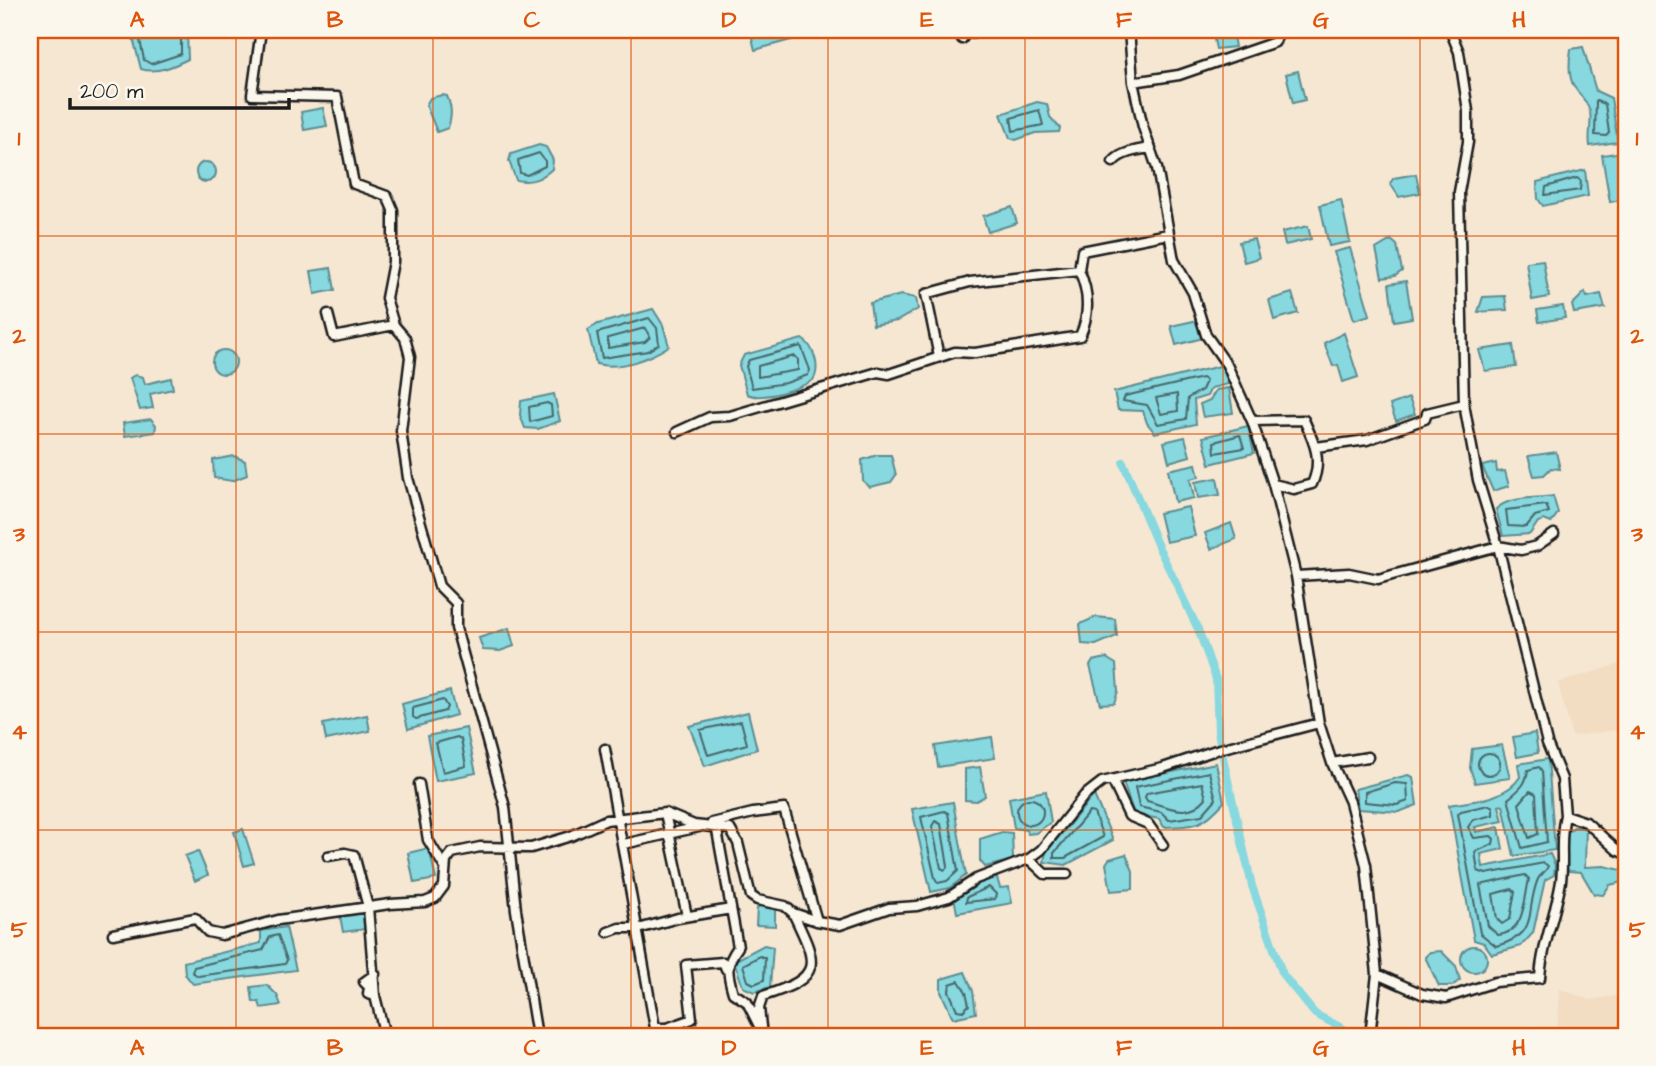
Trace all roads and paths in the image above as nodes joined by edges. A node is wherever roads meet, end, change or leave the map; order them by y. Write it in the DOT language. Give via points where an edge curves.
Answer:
graph roads {
  1 [pos="261,30"];
  2 [pos="984,30"];
  3 [pos="1129,30"];
  4 [pos="1279,30"];
  5 [pos="1450,30"];
  6 [pos="962,39"];
  7 [pos="1133,82"];
  8 [pos="1151,148"];
  9 [pos="1112,162"];
  10 [pos="1168,234"];
  11 [pos="1079,270"];
  12 [pos="328,314"];
  13 [pos="394,325"];
  14 [pos="939,357"];
  15 [pos="1464,404"];
  16 [pos="1252,421"];
  17 [pos="677,432"];
  18 [pos="1316,447"];
  19 [pos="1273,484"];
  20 [pos="1554,534"];
  21 [pos="1499,546"];
  22 [pos="1296,576"];
  23 [pos="1319,723"];
  24 [pos="605,749"];
  25 [pos="1368,757"];
  26 [pos="1332,764"];
  27 [pos="1112,780"];
  28 [pos="419,784"];
  29 [pos="665,813"];
  30 [pos="1565,815"];
  31 [pos="619,819"];
  32 [pos="706,825"];
  33 [pos="716,825"];
  34 [pos="670,836"];
  35 [pos="624,844"];
  36 [pos="1163,845"];
  37 [pos="508,846"];
  38 [pos="1626,854"];
  39 [pos="328,856"];
  40 [pos="1029,859"];
  41 [pos="445,869"];
  42 [pos="1067,874"];
  43 [pos="368,907"];
  44 [pos="731,909"];
  45 [pos="793,913"];
  46 [pos="687,916"];
  47 [pos="817,921"];
  48 [pos="638,928"];
  49 [pos="608,932"];
  50 [pos="113,934"];
  51 [pos="726,969"];
  52 [pos="1377,974"];
  53 [pos="1370,1032"];
  54 [pos="762,1033"];
  55 [pos="385,1036"];
  56 [pos="537,1036"];
  1 -- 13 [label="street" via="253,95 337,97 354,184 387,196 393,210 393,262 386,298"];
  2 -- 6 [label="street"];
  3 -- 7 [label="street"];
  4 -- 7 [label="street" via="1275,42 1179,75"];
  5 -- 15 [label="street" via="1459,52 1468,111 1459,192"];
  7 -- 8 [label="street"];
  8 -- 9 [label="street"];
  8 -- 10 [label="street"];
  10 -- 11 [label="street" via="1082,251"];
  10 -- 16 [label="street" via="1174,260 1192,293 1206,335 1227,365"];
  11 -- 14 [label="street" via="1087,286 1087,321 1080,336"];
  11 -- 14 [label="street" via="970,282 926,294"];
  12 -- 13 [label="street" via="334,337"];
  13 -- 37 [label="street" via="405,338 410,357 401,431 408,478 439,586 456,603 456,628 501,790"];
  14 -- 17 [label="street" via="730,416 710,417"];
  15 -- 18 [label="street" via="1427,413 1425,419 1367,440"];
  15 -- 21 [label="street" via="1478,480"];
  16 -- 18 [label="street" via="1304,420"];
  16 -- 19 [label="street"];
  18 -- 19 [label="street" via="1319,469 1312,484 1294,489"];
  19 -- 22 [label="street"];
  20 -- 21 [label="street" via="1521,550"];
  21 -- 22 [label="street" via="1378,579 1349,573"];
  21 -- 30 [label="street" via="1547,743 1562,779"];
  22 -- 23 [label="street"];
  23 -- 26 [label="street"];
  23 -- 27 [label="street"];
  24 -- 31 [label="street"];
  25 -- 26 [label="street"];
  26 -- 52 [label="street" via="1350,802 1366,865"];
  27 -- 36 [label="street" via="1129,816 1148,824"];
  27 -- 40 [label="street" via="1084,796"];
  28 -- 41 [label="street" via="429,840"];
  29 -- 31 [label="street"];
  29 -- 32 [label="street"];
  29 -- 34 [label="street"];
  30 -- 38 [label="street" via="1586,822"];
  30 -- 52 [label="street" via="1559,838 1561,876 1540,978 1495,982 1446,998"];
  31 -- 35 [label="street"];
  31 -- 37 [label="street" via="531,848"];
  32 -- 33 [label="street"];
  32 -- 34 [label="street"];
  32 -- 47 [label="street" via="784,809"];
  33 -- 44 [label="street"];
  33 -- 45 [label="street" via="730,829 737,843 751,896"];
  34 -- 35 [label="street"];
  34 -- 46 [label="street"];
  35 -- 48 [label="street"];
  37 -- 41 [label="street" via="453,853"];
  37 -- 56 [label="street"];
  39 -- 43 [label="street" via="354,855"];
  40 -- 42 [label="street" via="1045,874"];
  40 -- 47 [label="street" via="976,879 949,897 889,908 840,925"];
  41 -- 43 [label="street" via="444,886 435,898"];
  43 -- 50 [label="street" via="278,920 222,935 208,932 195,918"];
  43 -- 55 [label="street" via="375,996"];
  44 -- 46 [label="street"];
  44 -- 51 [label="street" via="738,947"];
  45 -- 47 [label="street"];
  45 -- 54 [label="street" via="811,955 810,972 801,982 763,996 759,1008"];
  46 -- 48 [label="street"];
  48 -- 49 [label="street"];
  48 -- 51 [label="street" via="655,1028 692,1019 686,965 723,962"];
  51 -- 54 [label="street" via="733,993 747,1002"];
  52 -- 53 [label="street"];
}
